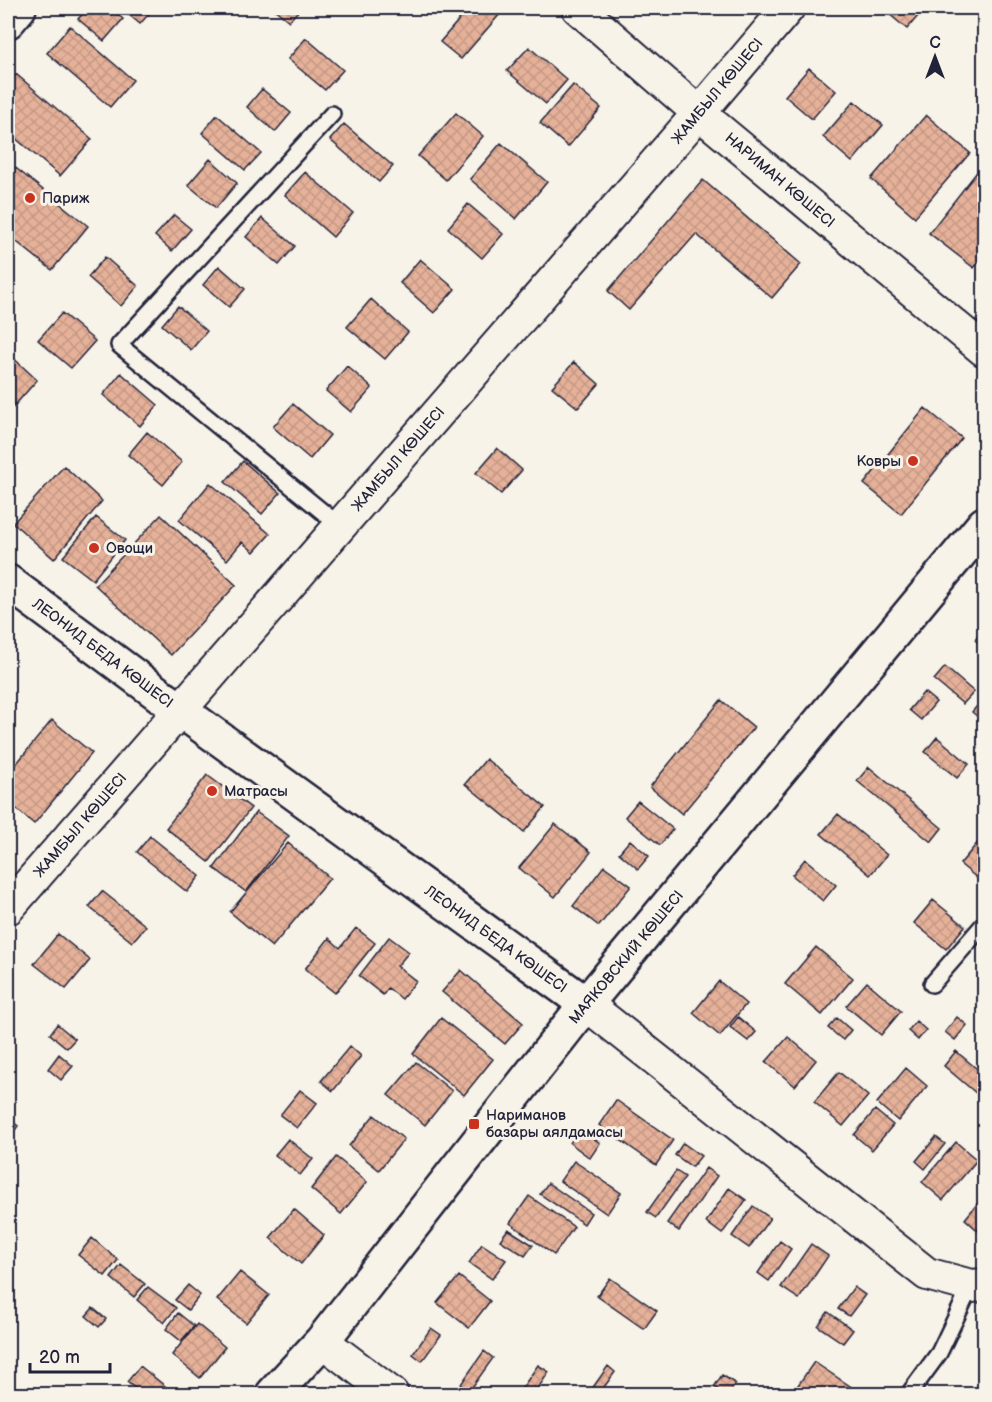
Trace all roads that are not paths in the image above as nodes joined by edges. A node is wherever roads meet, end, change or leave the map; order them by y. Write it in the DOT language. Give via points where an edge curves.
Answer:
graph roads {
  1 [pos="19,8"];
  2 [pos="578,8"];
  3 [pos="788,8"];
  4 [pos="8,21"];
  5 [pos="699,113"];
  6 [pos="333,114"];
  7 [pos="984,350"];
  8 [pos="984,524"];
  9 [pos="340,526"];
  10 [pos="8,582"];
  11 [pos="180,710"];
  12 [pos="8,908"];
  13 [pos="984,924"];
  14 [pos="932,984"];
  15 [pos="586,1004"];
  16 [pos="978,1285"];
  17 [pos="322,1341"];
  18 [pos="273,1395"];
  19 [pos="392,1395"];
  20 [pos="909,1395"];
  1 -- 4 [label="main road"];
  2 -- 5 [label="street, НАРИМАН КӨШЕСІ"];
  3 -- 5 [label="street, ЖАМБЫЛ КӨШЕСІ"];
  5 -- 7 [label="street, НАРИМАН КӨШЕСІ"];
  5 -- 9 [label="street, ЖАМБЫЛ КӨШЕСІ"];
  6 -- 9 [label="lane" via="119,345"];
  8 -- 15 [label="main road, МАЯКОВСКИЙ КӨШЕСІ"];
  9 -- 11 [label="street, ЖАМБЫЛ КӨШЕСІ"];
  10 -- 11 [label="main road, ЛЕОНИД БЕДА КӨШЕСІ"];
  11 -- 12 [label="street, ЖАМБЫЛ КӨШЕСІ"];
  11 -- 15 [label="main road, ЛЕОНИД БЕДА КӨШЕСІ"];
  13 -- 14 [label="lane"];
  15 -- 16 [label="street, ЛЕОНИД БЕДА КӨШЕСІ" via="927,1274"];
  15 -- 17 [label="main road, МАЯКОВСКИЙ КӨШЕСІ"];
  16 -- 20 [label="lane" via="939,1353"];
  17 -- 18 [label="main road, МАЯКОВСКИЙ КӨШЕСІ"];
  17 -- 19 [label="street"];
}
